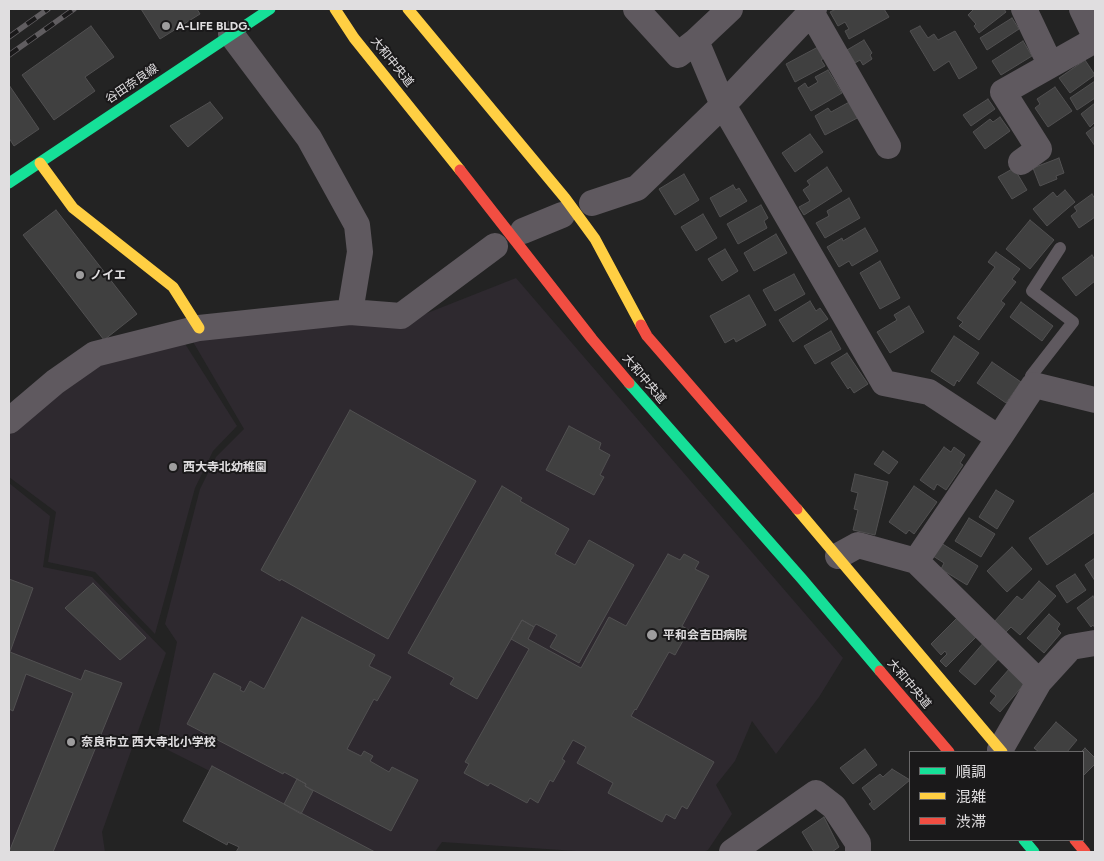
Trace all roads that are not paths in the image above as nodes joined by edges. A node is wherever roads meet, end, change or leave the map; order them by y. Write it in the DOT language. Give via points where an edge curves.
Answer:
graph roads {
  1 [pos="270,9"];
  2 [pos="334,9"];
  3 [pos="408,9"];
  4 [pos="636,9"];
  5 [pos="730,9"];
  6 [pos="1024,9"];
  7 [pos="1082,9"];
  8 [pos="813,11"];
  9 [pos="231,34"];
  10 [pos="1095,38"];
  11 [pos="696,41"];
  12 [pos="1050,64"];
  13 [pos="723,105"];
  14 [pos="888,146"];
  15 [pos="1022,162"];
  16 [pos="40,163"];
  17 [pos="9,183"];
  18 [pos="592,203"];
  19 [pos="562,215"];
  20 [pos="523,231"];
  21 [pos="495,246"];
  22 [pos="1060,248"];
  23 [pos="350,312"];
  24 [pos="199,328"];
  25 [pos="1034,385"];
  26 [pos="1095,400"];
  27 [pos="9,421"];
  28 [pos="999,438"];
  29 [pos="838,556"];
  30 [pos="916,561"];
  31 [pos="1095,643"];
  32 [pos="1038,682"];
  33 [pos="948,751"];
  34 [pos="1001,751"];
  35 [pos="1025,841"];
  36 [pos="1075,841"];
  37 [pos="732,852"];
  38 [pos="858,852"];
  39 [pos="1034,852"];
  40 [pos="1085,852"];
  1 -- 9 [label="street, 谷田奈良線"];
  2 -- 33 [label="street, 大和中央道" via="592,339 802,578"];
  3 -- 29 [label="street" via="565,198 595,239 647,336"];
  4 -- 11 [label="street" via="678,55"];
  5 -- 11 [label="street"];
  6 -- 12 [label="street"];
  7 -- 10 [label="street"];
  8 -- 13 [label="street"];
  8 -- 14 [label="street"];
  9 -- 16 [label="street, 谷田奈良線"];
  9 -- 23 [label="street" via="309,138 357,225 360,252"];
  10 -- 12 [label="street"];
  11 -- 13 [label="street"];
  12 -- 15 [label="street" via="1003,92 1039,148"];
  13 -- 18 [label="street" via="636,188"];
  13 -- 28 [label="street" via="884,383 929,392"];
  16 -- 17 [label="street, 谷田奈良線"];
  16 -- 24 [label="street" via="73,208 173,287"];
  19 -- 20 [label="street"];
  21 -- 23 [label="street" via="401,316"];
  22 -- 25 [label="lane" via="1032,291 1073,322 1031,376"];
  23 -- 24 [label="street"];
  24 -- 27 [label="street" via="95,354"];
  25 -- 26 [label="street"];
  25 -- 28 [label="street"];
  28 -- 30 [label="street"];
  29 -- 30 [label="street" via="858,546"];
  29 -- 34 [label="street"];
  30 -- 32 [label="street"];
  31 -- 32 [label="street" via="1071,647"];
  32 -- 34 [label="street"];
  35 -- 39 [label="street"];
  36 -- 40 [label="street"];
  37 -- 38 [label="street" via="816,793 834,806 858,844"];
}
